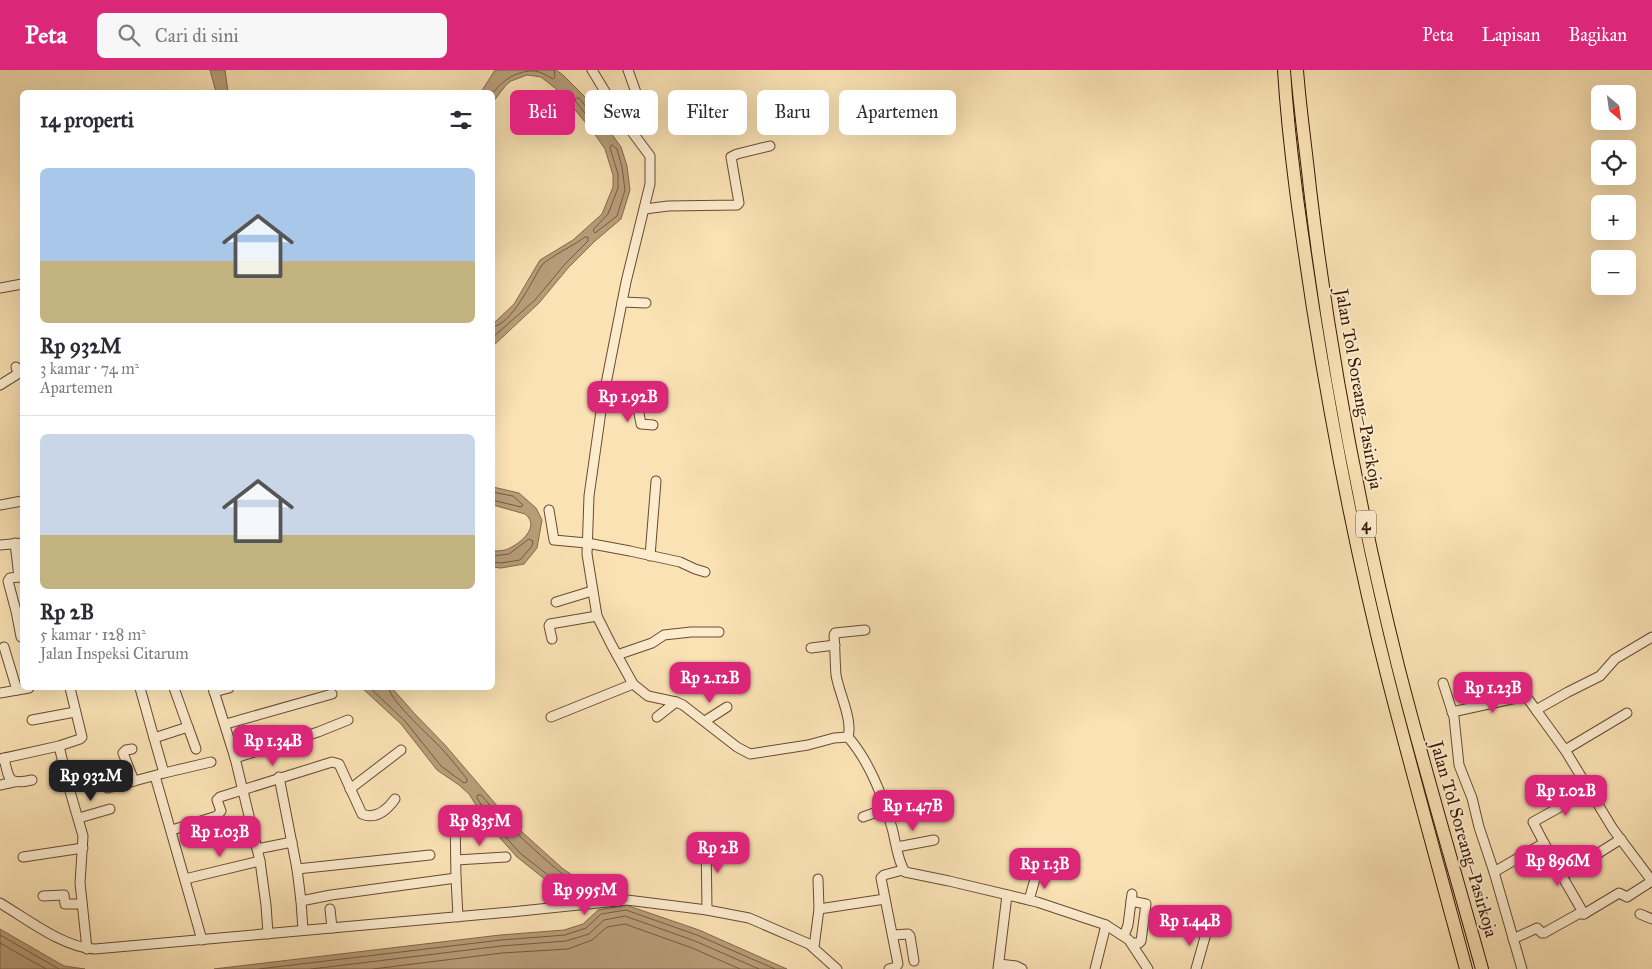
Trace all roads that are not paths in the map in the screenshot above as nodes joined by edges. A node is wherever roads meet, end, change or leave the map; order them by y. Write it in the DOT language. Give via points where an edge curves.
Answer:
graph roads {
  1 [pos="592,70"];
  2 [pos="628,70"];
  3 [pos="1284,70"];
  4 [pos="1297,70"];
  5 [pos="604,90"];
  6 [pos="635,90"];
  7 [pos="634,135"];
  8 [pos="770,146"];
  9 [pos="645,209"];
  10 [pos="20,284"];
  11 [pos="0,288"];
  12 [pos="622,302"];
  13 [pos="646,303"];
  14 [pos="16,367"];
  15 [pos="0,385"];
  16 [pos="602,404"];
  17 [pos="654,425"];
  18 [pos="656,480"];
  19 [pos="20,501"];
  20 [pos="0,505"];
  21 [pos="548,510"];
  22 [pos="19,543"];
  23 [pos="587,543"];
  24 [pos="0,545"];
  25 [pos="650,556"];
  26 [pos="20,560"];
  27 [pos="705,572"];
  28 [pos="20,577"];
  29 [pos="592,590"];
  30 [pos="556,602"];
  31 [pos="597,616"];
  32 [pos="865,630"];
  33 [pos="20,632"];
  34 [pos="720,632"];
  35 [pos="1652,638"];
  36 [pos="552,639"];
  37 [pos="835,645"];
  38 [pos="4,647"];
  39 [pos="810,648"];
  40 [pos="617,655"];
  41 [pos="1443,682"];
  42 [pos="633,684"];
  43 [pos="17,690"];
  44 [pos="20,690"];
  45 [pos="70,690"];
  46 [pos="141,690"];
  47 [pos="175,690"];
  48 [pos="214,690"];
  49 [pos="0,693"];
  50 [pos="332,694"];
  51 [pos="676,702"];
  52 [pos="727,707"];
  53 [pos="1536,710"];
  54 [pos="75,712"];
  55 [pos="1452,712"];
  56 [pos="1627,713"];
  57 [pos="551,717"];
  58 [pos="657,717"];
  59 [pos="32,720"];
  60 [pos="348,720"];
  61 [pos="705,721"];
  62 [pos="226,724"];
  63 [pos="188,727"];
  64 [pos="848,737"];
  65 [pos="154,738"];
  66 [pos="59,746"];
  67 [pos="132,749"];
  68 [pos="196,749"];
  69 [pos="401,750"];
  70 [pos="1565,750"];
  71 [pos="235,758"];
  72 [pos="2,759"];
  73 [pos="210,762"];
  74 [pos="160,774"];
  75 [pos="279,777"];
  76 [pos="32,780"];
  77 [pos="134,781"];
  78 [pos="14,782"];
  79 [pos="0,785"];
  80 [pos="69,788"];
  81 [pos="243,789"];
  82 [pos="350,789"];
  83 [pos="1589,790"];
  84 [pos="395,799"];
  85 [pos="110,808"];
  86 [pos="886,808"];
  87 [pos="455,816"];
  88 [pos="863,817"];
  89 [pos="79,818"];
  90 [pos="172,830"];
  91 [pos="706,839"];
  92 [pos="1621,839"];
  93 [pos="934,840"];
  94 [pos="292,842"];
  95 [pos="1544,843"];
  96 [pos="897,847"];
  97 [pos="83,848"];
  98 [pos="257,849"];
  99 [pos="430,855"];
  100 [pos="23,857"];
  101 [pos="506,857"];
  102 [pos="456,860"];
  103 [pos="260,861"];
  104 [pos="367,862"];
  105 [pos="297,870"];
  106 [pos="903,870"];
  107 [pos="1037,872"];
  108 [pos="1494,872"];
  109 [pos="368,873"];
  110 [pos="1562,876"];
  111 [pos="456,878"];
  112 [pos="184,879"];
  113 [pos="818,879"];
  114 [pos="1652,881"];
  115 [pos="1007,895"];
  116 [pos="43,896"];
  117 [pos="885,899"];
  118 [pos="1029,900"];
  119 [pos="300,901"];
  120 [pos="0,903"];
  121 [pos="82,904"];
  122 [pos="330,909"];
  123 [pos="819,909"];
  124 [pos="707,910"];
  125 [pos="1584,914"];
  126 [pos="1640,914"];
  127 [pos="458,917"];
  128 [pos="1652,919"];
  129 [pos="1106,925"];
  130 [pos="332,928"];
  131 [pos="303,930"];
  132 [pos="1207,930"];
  133 [pos="268,934"];
  134 [pos="892,935"];
  135 [pos="1124,936"];
  136 [pos="1513,939"];
  137 [pos="202,940"];
  138 [pos="1132,943"];
  139 [pos="814,947"];
  140 [pos="87,949"];
  141 [pos="914,961"];
  142 [pos="999,967"];
  143 [pos="837,969"];
  144 [pos="888,969"];
  145 [pos="1022,969"];
  146 [pos="1095,969"];
  147 [pos="1148,969"];
  148 [pos="1196,969"];
  149 [pos="1466,969"];
  150 [pos="1482,969"];
  151 [pos="1522,969"];
  1 -- 5 [label="street"];
  2 -- 6 [label="street"];
  3 -- 149 [label="highway, Jalan Tol Soreang–Pasirkoja / 4" via="1292,169 1346,494 1388,679"];
  4 -- 150 [label="highway, Jalan Tol Soreang–Pasirkoja / 4" via="1324,292 1378,584"];
  7 -- 9 [label="street" via="650,156 650,184"];
  8 -- 9 [label="street" via="730,157 738,204"];
  9 -- 12 [label="street"];
  10 -- 11 [label="street"];
  12 -- 13 [label="street"];
  12 -- 16 [label="street"];
  14 -- 15 [label="street" via="16,375"];
  16 -- 17 [label="street" via="638,408 640,424"];
  16 -- 23 [label="street" via="589,496"];
  18 -- 25 [label="street"];
  19 -- 20 [label="street"];
  21 -- 23 [label="street" via="554,540"];
  22 -- 24 [label="street"];
  22 -- 26 [label="street"];
  23 -- 25 [label="street"];
  23 -- 29 [label="street"];
  25 -- 27 [label="street" via="680,562"];
  28 -- 33 [label="street" via="8,581"];
  29 -- 30 [label="street"];
  29 -- 31 [label="street"];
  31 -- 36 [label="street" via="550,624"];
  31 -- 40 [label="street"];
  32 -- 37 [label="street" via="835,633"];
  34 -- 40 [label="street" via="664,635 652,643"];
  35 -- 53 [label="street" via="1615,659 1600,676"];
  37 -- 39 [label="street"];
  37 -- 64 [label="street" via="840,696 850,727"];
  38 -- 43 [label="street"];
  40 -- 42 [label="street"];
  41 -- 55 [label="street"];
  42 -- 51 [label="street" via="643,693"];
  42 -- 57 [label="street"];
  43 -- 44 [label="street"];
  43 -- 49 [label="street"];
  45 -- 54 [label="street"];
  46 -- 65 [label="street"];
  47 -- 63 [label="street"];
  48 -- 62 [label="street"];
  50 -- 62 [label="street"];
  51 -- 58 [label="street"];
  51 -- 61 [label="street"];
  52 -- 61 [label="street"];
  53 -- 55 [label="street" via="1526,696"];
  53 -- 70 [label="street"];
  54 -- 59 [label="street"];
  54 -- 66 [label="street" via="82,737"];
  55 -- 108 [label="street" via="1458,765 1472,798"];
  56 -- 70 [label="street"];
  60 -- 71 [label="street"];
  61 -- 64 [label="street" via="750,754"];
  62 -- 71 [label="street"];
  63 -- 65 [label="street"];
  63 -- 68 [label="street"];
  64 -- 86 [label="street" via="859,751"];
  65 -- 74 [label="street"];
  66 -- 72 [label="street"];
  66 -- 80 [label="street"];
  67 -- 77 [label="street" via="123,753"];
  69 -- 82 [label="street"];
  70 -- 83 [label="street"];
  71 -- 81 [label="street"];
  72 -- 78 [label="street"];
  73 -- 74 [label="street"];
  74 -- 77 [label="street"];
  74 -- 90 [label="street"];
  75 -- 81 [label="street"];
  75 -- 82 [label="street" via="336,762"];
  75 -- 94 [label="street"];
  76 -- 78 [label="street"];
  77 -- 80 [label="street" via="108,788 95,782"];
  78 -- 79 [label="street"];
  80 -- 89 [label="street"];
  81 -- 90 [label="street" via="218,798 220,812 217,816"];
  81 -- 98 [label="street"];
  82 -- 84 [label="street" via="365,816 386,811"];
  83 -- 92 [label="street"];
  83 -- 95 [label="street" via="1533,822"];
  85 -- 89 [label="street"];
  86 -- 88 [label="street"];
  86 -- 96 [label="street"];
  87 -- 102 [label="street"];
  89 -- 97 [label="street"];
  90 -- 112 [label="street"];
  91 -- 124 [label="street"];
  92 -- 110 [label="street"];
  92 -- 114 [label="street"];
  93 -- 96 [label="street"];
  94 -- 98 [label="street"];
  94 -- 105 [label="street"];
  95 -- 108 [label="street"];
  95 -- 110 [label="street"];
  96 -- 106 [label="street"];
  97 -- 100 [label="street"];
  97 -- 121 [label="street" via="80,873"];
  98 -- 103 [label="street"];
  99 -- 104 [label="street"];
  101 -- 102 [label="street"];
  102 -- 111 [label="street"];
  103 -- 112 [label="street"];
  103 -- 133 [label="street"];
  104 -- 105 [label="street"];
  104 -- 109 [label="street"];
  105 -- 119 [label="street"];
  106 -- 115 [label="street"];
  106 -- 117 [label="street" via="881,878"];
  107 -- 118 [label="street"];
  108 -- 136 [label="street"];
  110 -- 125 [label="street"];
  111 -- 119 [label="street"];
  111 -- 127 [label="street"];
  112 -- 137 [label="street"];
  113 -- 123 [label="street"];
  114 -- 125 [label="street" via="1627,896 1619,893"];
  115 -- 118 [label="street"];
  115 -- 142 [label="street"];
  116 -- 121 [label="street" via="64,895 65,904"];
  117 -- 123 [label="street"];
  117 -- 134 [label="street"];
  118 -- 129 [label="street"];
  119 -- 131 [label="street"];
  120 -- 140 [label="street" via="69,944"];
  121 -- 140 [label="street"];
  122 -- 130 [label="street"];
  123 -- 139 [label="street"];
  124 -- 127 [label="street" via="639,900 615,900"];
  124 -- 139 [label="street" via="749,918"];
  125 -- 136 [label="street" via="1578,914 1544,933 1537,928"];
  126 -- 128 [label="street"];
  127 -- 130 [label="street"];
  129 -- 135 [label="street"];
  129 -- 146 [label="street"];
  130 -- 131 [label="street"];
  131 -- 133 [label="street"];
  132 -- 148 [label="street"];
  133 -- 137 [label="street"];
  134 -- 141 [label="street" via="910,936"];
  134 -- 144 [label="street" via="898,965"];
  135 -- 138 [label="street"];
  135 -- 138 [label="street" via="1132,897 1146,904 1140,941"];
  136 -- 151 [label="street"];
  137 -- 140 [label="street"];
  138 -- 147 [label="street"];
  139 -- 143 [label="street"];
  142 -- 145 [label="street"];
}
